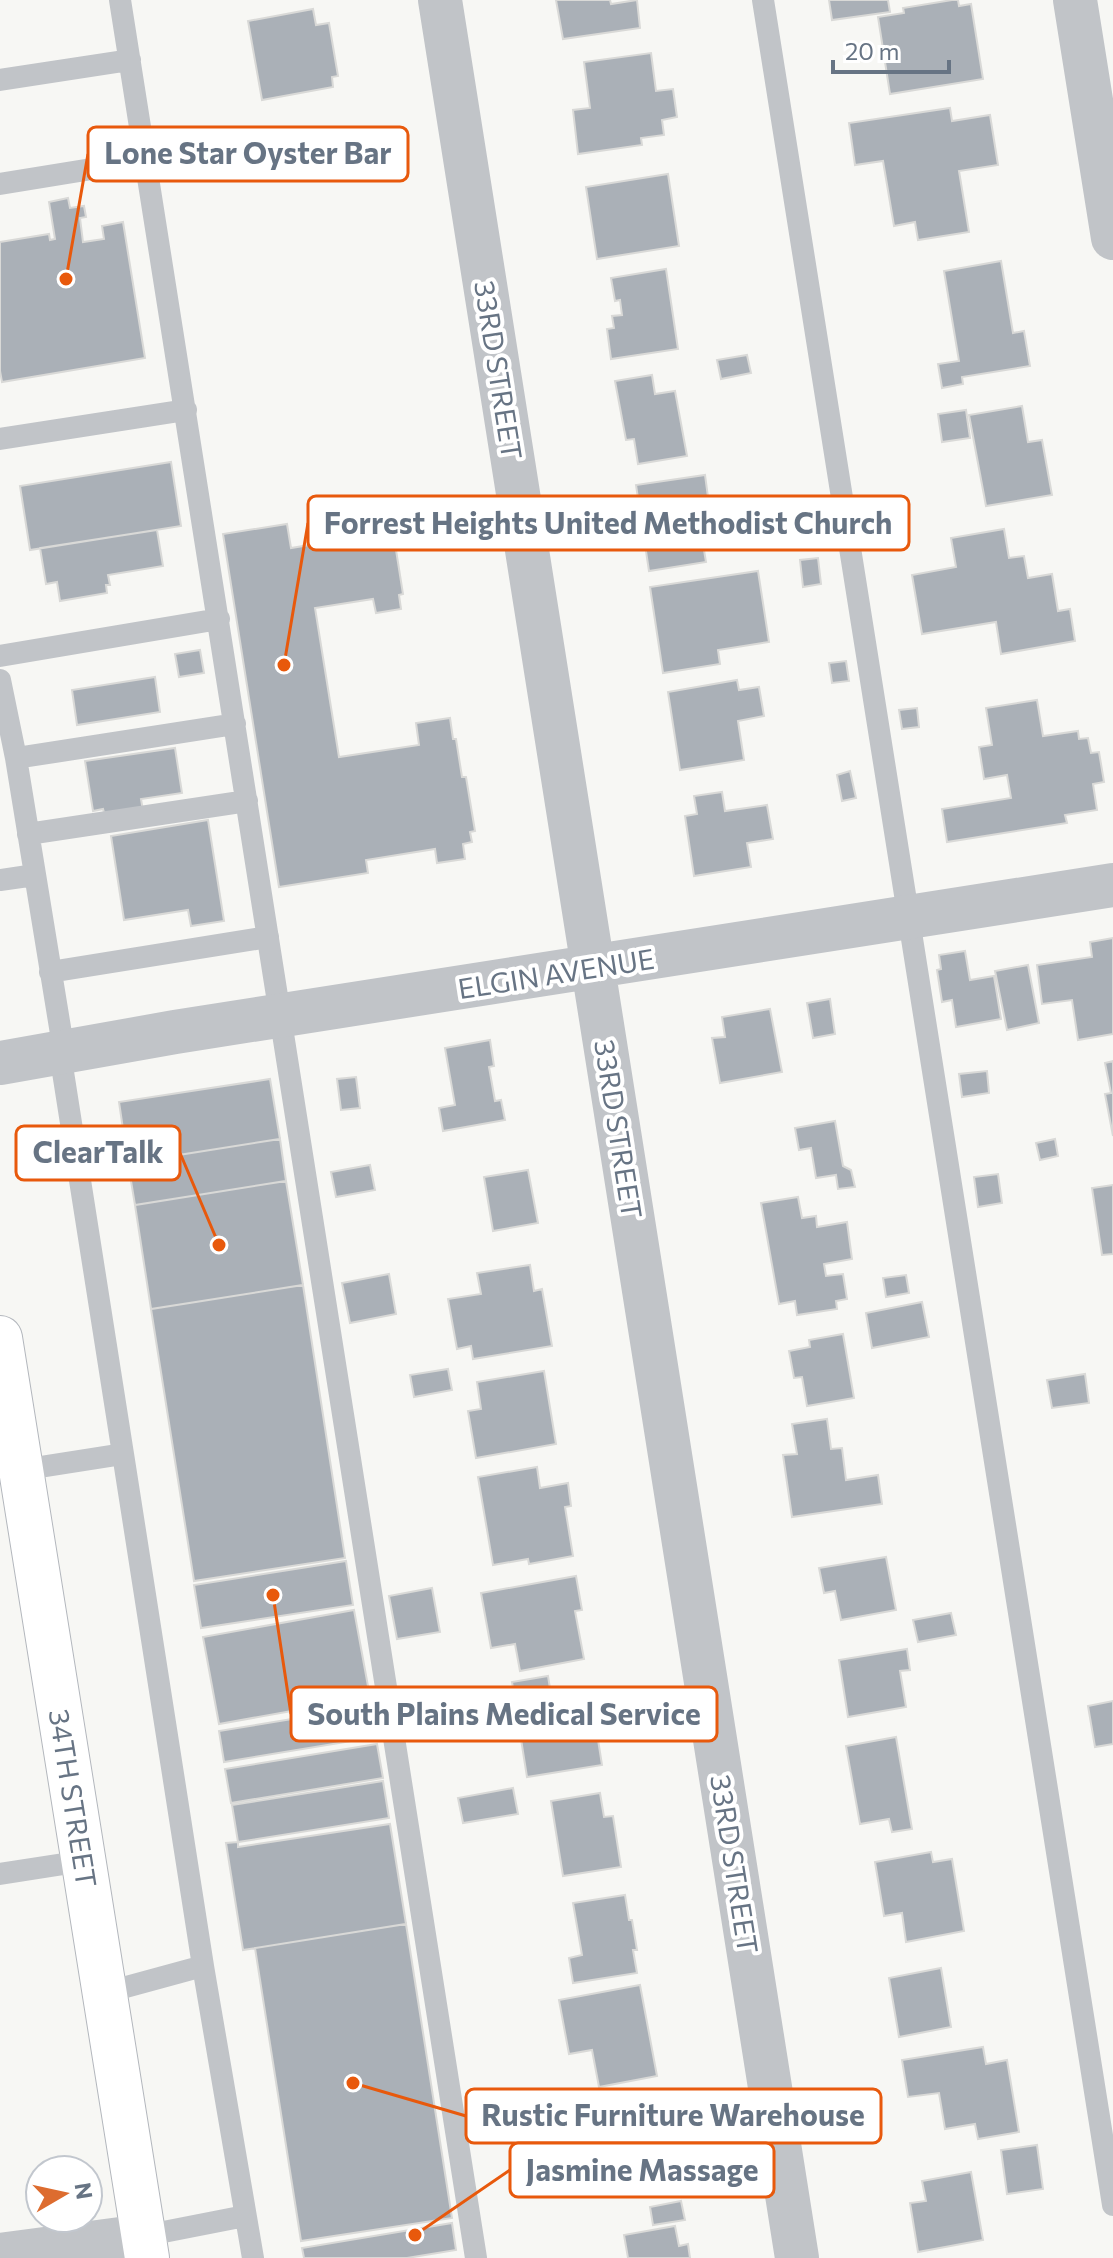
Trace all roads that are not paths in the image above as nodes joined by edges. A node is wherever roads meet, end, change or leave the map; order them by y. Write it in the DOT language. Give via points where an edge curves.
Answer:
graph roads {
  1 [pos="120,0"];
  2 [pos="440,0"];
  3 [pos="763,0"];
  4 [pos="1075,0"];
  5 [pos="130,60"];
  6 [pos="0,80"];
  7 [pos="147,160"];
  8 [pos="0,184"];
  9 [pos="1113,238"];
  10 [pos="186,410"];
  11 [pos="0,439"];
  12 [pos="219,619"];
  13 [pos="0,656"];
  14 [pos="0,680"];
  15 [pos="3,716"];
  16 [pos="235,724"];
  17 [pos="16,758"];
  18 [pos="247,801"];
  19 [pos="28,834"];
  20 [pos="35,875"];
  21 [pos="0,880"];
  22 [pos="1113,885"];
  23 [pos="908,917"];
  24 [pos="268,937"];
  25 [pos="593,967"];
  26 [pos="50,972"];
  27 [pos="281,1016"];
  28 [pos="62,1052"];
  29 [pos="0,1063"];
  30 [pos="0,1338"];
  31 [pos="123,1454"];
  32 [pos="21,1470"];
  33 [pos="83,1861"];
  34 [pos="0,1874"];
  35 [pos="203,1966"];
  36 [pos="104,1993"];
  37 [pos="1113,2205"];
  38 [pos="245,2216"];
  39 [pos="145,2247"];
  40 [pos="0,2255"];
  41 [pos="253,2258"];
  42 [pos="476,2258"];
  43 [pos="797,2258"];
  1 -- 5 [label="lane"];
  2 -- 25 [label="street, 33RD STREET"];
  3 -- 23 [label="lane"];
  4 -- 9 [label="street"];
  5 -- 6 [label="lane"];
  5 -- 7 [label="lane"];
  7 -- 8 [label="lane"];
  7 -- 10 [label="lane"];
  10 -- 11 [label="lane"];
  10 -- 12 [label="lane"];
  12 -- 13 [label="lane"];
  12 -- 16 [label="lane"];
  14 -- 15 [label="lane"];
  15 -- 17 [label="lane"];
  16 -- 17 [label="lane"];
  16 -- 18 [label="lane"];
  17 -- 19 [label="lane"];
  18 -- 19 [label="lane"];
  18 -- 24 [label="lane"];
  19 -- 20 [label="lane"];
  20 -- 21 [label="lane"];
  20 -- 26 [label="lane"];
  22 -- 23 [label="street, ELGIN AVENUE"];
  23 -- 25 [label="street, ELGIN AVENUE"];
  23 -- 37 [label="lane"];
  24 -- 26 [label="lane"];
  24 -- 27 [label="lane"];
  25 -- 27 [label="street, ELGIN AVENUE"];
  25 -- 43 [label="street, 33RD STREET"];
  26 -- 28 [label="lane"];
  27 -- 28 [label="street, ELGIN AVENUE"];
  27 -- 42 [label="lane"];
  28 -- 29 [label="street, ELGIN AVENUE"];
  28 -- 31 [label="lane"];
  30 -- 32 [label="main road, 34TH STREET"];
  31 -- 32 [label="lane"];
  31 -- 35 [label="lane"];
  32 -- 33 [label="main road, 34TH STREET"];
  33 -- 34 [label="lane"];
  33 -- 36 [label="main road, 34TH STREET"];
  35 -- 36 [label="lane"];
  35 -- 38 [label="lane"];
  36 -- 39 [label="main road, 34TH STREET"];
  38 -- 39 [label="lane"];
  38 -- 41 [label="lane"];
  39 -- 40 [label="street"];
}
